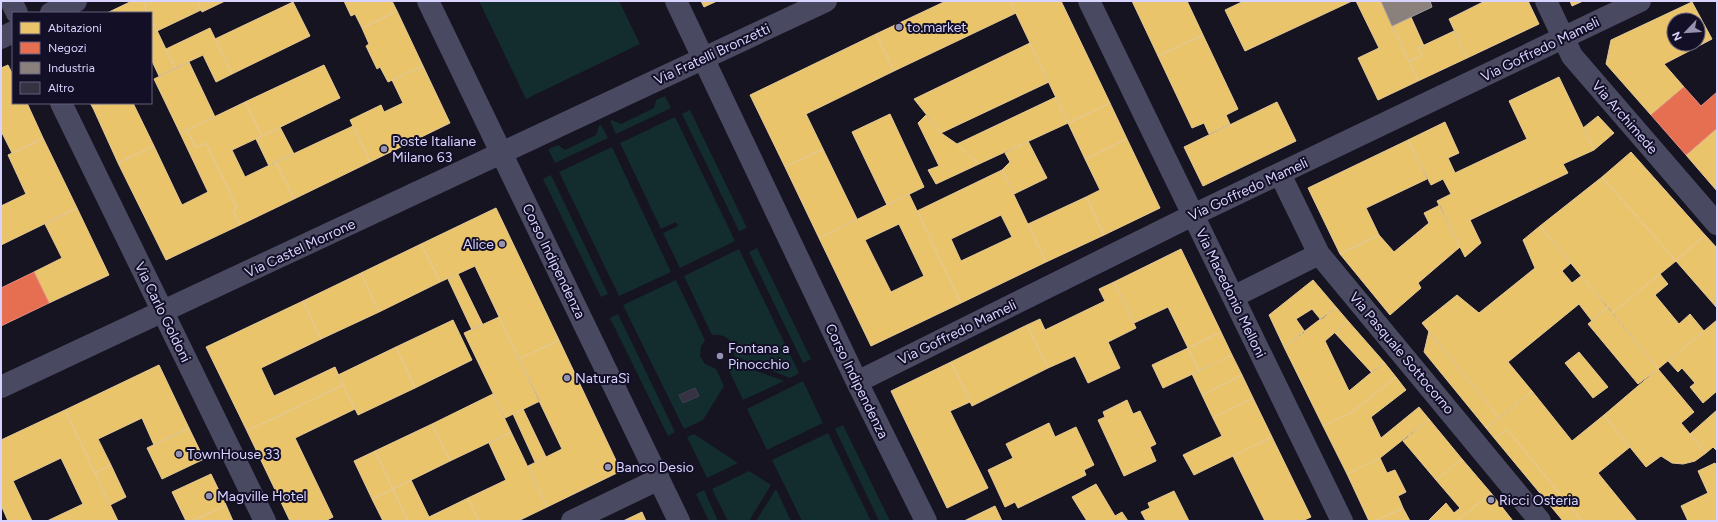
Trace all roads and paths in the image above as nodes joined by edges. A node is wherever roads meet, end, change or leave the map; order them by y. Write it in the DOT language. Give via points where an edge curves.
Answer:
graph roads {
  1 [pos="11,1"];
  2 [pos="76,1"];
  3 [pos="428,1"];
  4 [pos="676,1"];
  5 [pos="826,1"];
  6 [pos="1089,1"];
  7 [pos="1546,1"];
  8 [pos="1640,1"];
  9 [pos="16,12"];
  10 [pos="53,12"];
  11 [pos="12,32"];
  12 [pos="1,38"];
  13 [pos="1564,38"];
  14 [pos="704,58"];
  15 [pos="61,104"];
  16 [pos="598,107"];
  17 [pos="502,152"];
  18 [pos="1280,174"];
  19 [pos="1193,215"];
  20 [pos="1717,224"];
  21 [pos="1319,254"];
  22 [pos="1233,297"];
  23 [pos="163,312"];
  24 [pos="857,382"];
  25 [pos="1,387"];
  26 [pos="659,479"];
  27 [pos="264,521"];
  28 [pos="572,521"];
  29 [pos="679,521"];
  30 [pos="926,521"];
  31 [pos="1342,521"];
  32 [pos="1540,521"];
  1 -- 9 [label="street"];
  2 -- 10 [label="street"];
  3 -- 17 [label="street, Corso Indipendenza"];
  4 -- 14 [label="street, Corso Indipendenza"];
  5 -- 14 [label="street, Via Fratelli Bronzetti"];
  6 -- 19 [label="street, Via Macedonio Melloni"];
  7 -- 13 [label="street, Via Archimede"];
  8 -- 13 [label="street, Via Goffredo Mameli"];
  11 -- 12 [label="street"];
  13 -- 18 [label="street, Via Goffredo Mameli"];
  13 -- 20 [label="street, Via Archimede" via="1576,61"];
  14 -- 16 [label="street, Via Fratelli Bronzetti"];
  14 -- 24 [label="street, Corso Indipendenza"];
  15 -- 23 [label="street, Via Carlo Goldoni"];
  16 -- 17 [label="street, Via Castel Morrone"];
  17 -- 23 [label="street, Via Castel Morrone"];
  17 -- 26 [label="street, Corso Indipendenza"];
  18 -- 19 [label="street, Via Goffredo Mameli"];
  18 -- 21 [label="street, Via Pasquale Sottocorno"];
  19 -- 22 [label="street, Via Macedonio Melloni"];
  19 -- 24 [label="street, Via Goffredo Mameli"];
  21 -- 22 [label="street"];
  21 -- 32 [label="street, Via Pasquale Sottocorno" via="1387,333"];
  22 -- 31 [label="street, Via Macedonio Melloni"];
  23 -- 25 [label="street, Via Castel Morrone"];
  23 -- 27 [label="street, Via Carlo Goldoni"];
  24 -- 30 [label="street, Corso Indipendenza"];
  26 -- 28 [label="street"];
  26 -- 29 [label="street, Corso Indipendenza"];
}
